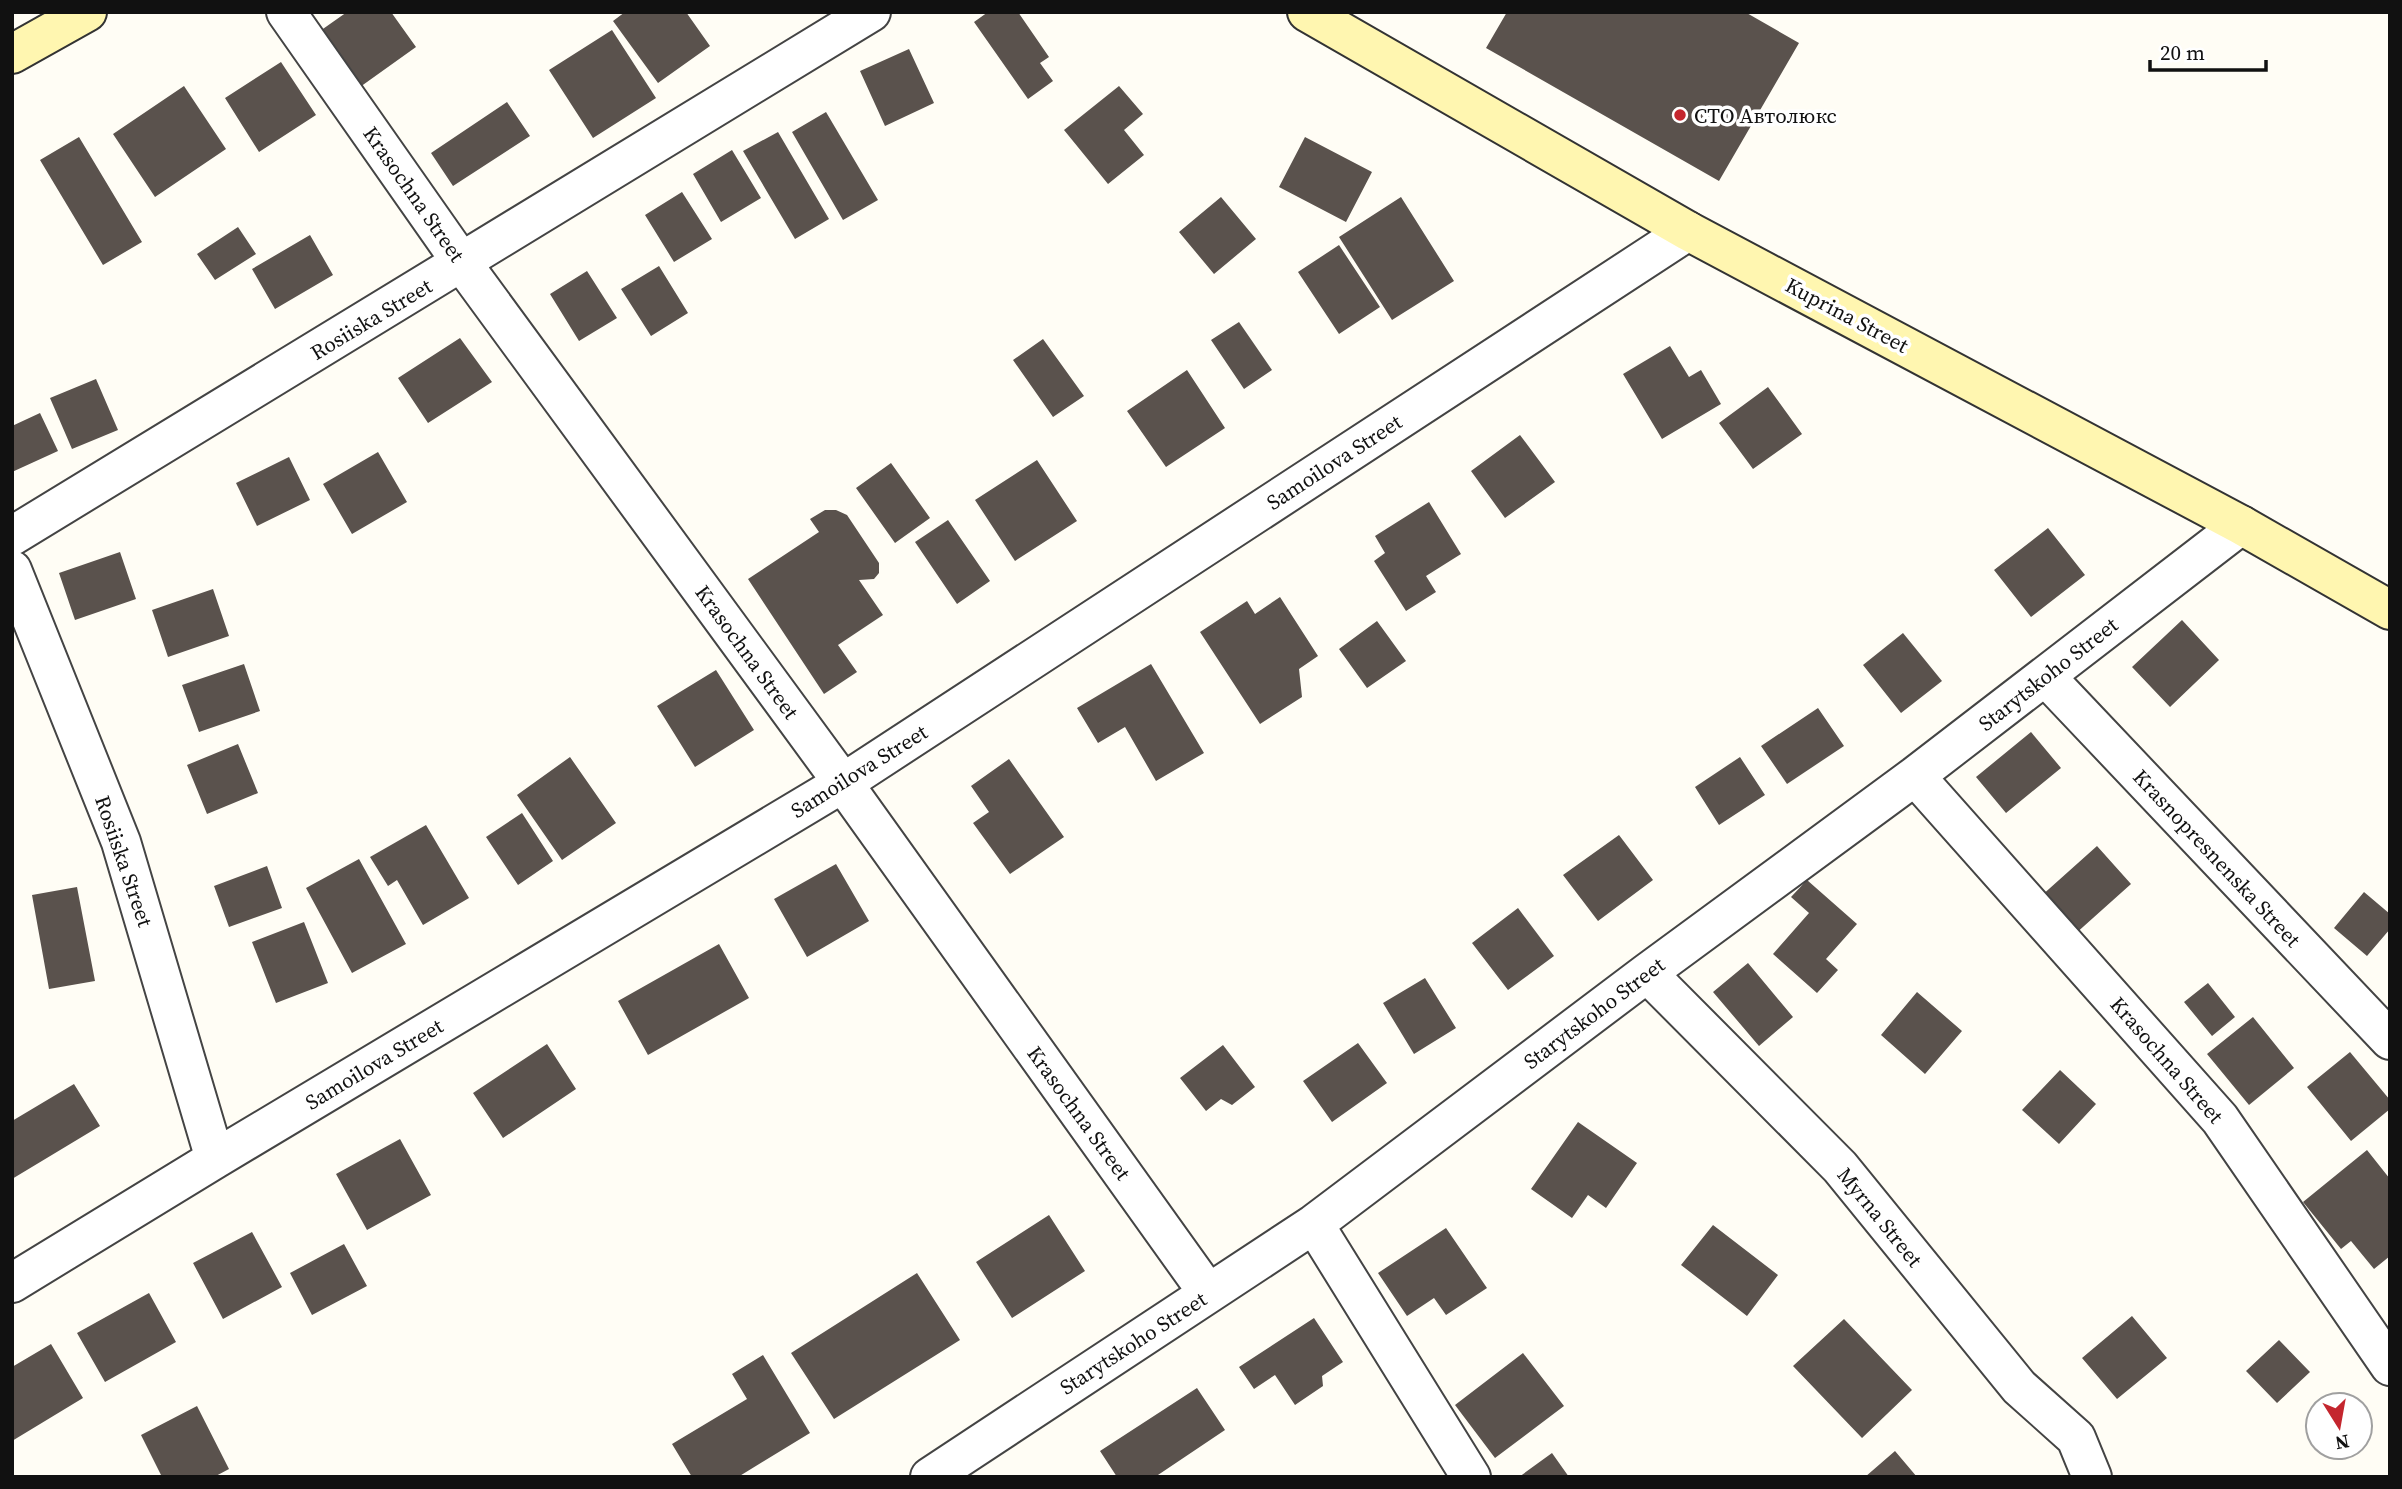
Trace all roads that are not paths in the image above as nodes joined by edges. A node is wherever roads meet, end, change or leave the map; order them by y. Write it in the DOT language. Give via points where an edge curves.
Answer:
graph roads {
  1 [pos="87,12"];
  2 [pos="286,12"];
  3 [pos="872,12"];
  4 [pos="1307,12"];
  5 [pos="12,54"];
  6 [pos="1688,230"];
  7 [pos="462,263"];
  8 [pos="2241,525"];
  9 [pos="12,536"];
  10 [pos="12,570"];
  11 [pos="2390,610"];
  12 [pos="2045,676"];
  13 [pos="1914,776"];
  14 [pos="844,783"];
  15 [pos="1647,973"];
  16 [pos="2390,1040"];
  17 [pos="215,1159"];
  18 [pos="1314,1224"];
  19 [pos="12,1283"];
  20 [pos="1208,1293"];
  21 [pos="2390,1366"];
  22 [pos="929,1477"];
  23 [pos="1471,1477"];
  24 [pos="2092,1477"];
  1 -- 5 [label="main road"];
  2 -- 7 [label="street, Krasochna Street"];
  3 -- 7 [label="street, Rosiiska Street"];
  4 -- 6 [label="main road, Kuprina Street"];
  6 -- 8 [label="main road, Kuprina Street"];
  6 -- 14 [label="street, Samoilova Street"];
  7 -- 9 [label="street, Rosiiska Street"];
  7 -- 14 [label="street, Krasochna Street"];
  8 -- 11 [label="main road, Kuprina Street"];
  8 -- 12 [label="street, Starytskoho Street"];
  10 -- 17 [label="street, Rosiiska Street" via="121,842"];
  12 -- 13 [label="street, Starytskoho Street"];
  12 -- 16 [label="street, Krasnopresnenska Street"];
  13 -- 15 [label="street, Starytskoho Street"];
  13 -- 21 [label="street, Krasochna Street" via="2220,1119"];
  14 -- 17 [label="street, Samoilova Street"];
  14 -- 20 [label="street, Krasochna Street"];
  15 -- 18 [label="street, Starytskoho Street"];
  15 -- 24 [label="street, Myrna Street" via="1840,1167 2019,1387 2076,1438"];
  17 -- 19 [label="street, Samoilova Street"];
  18 -- 20 [label="street, Starytskoho Street"];
  18 -- 23 [label="street"];
  20 -- 22 [label="street, Starytskoho Street"];
}
